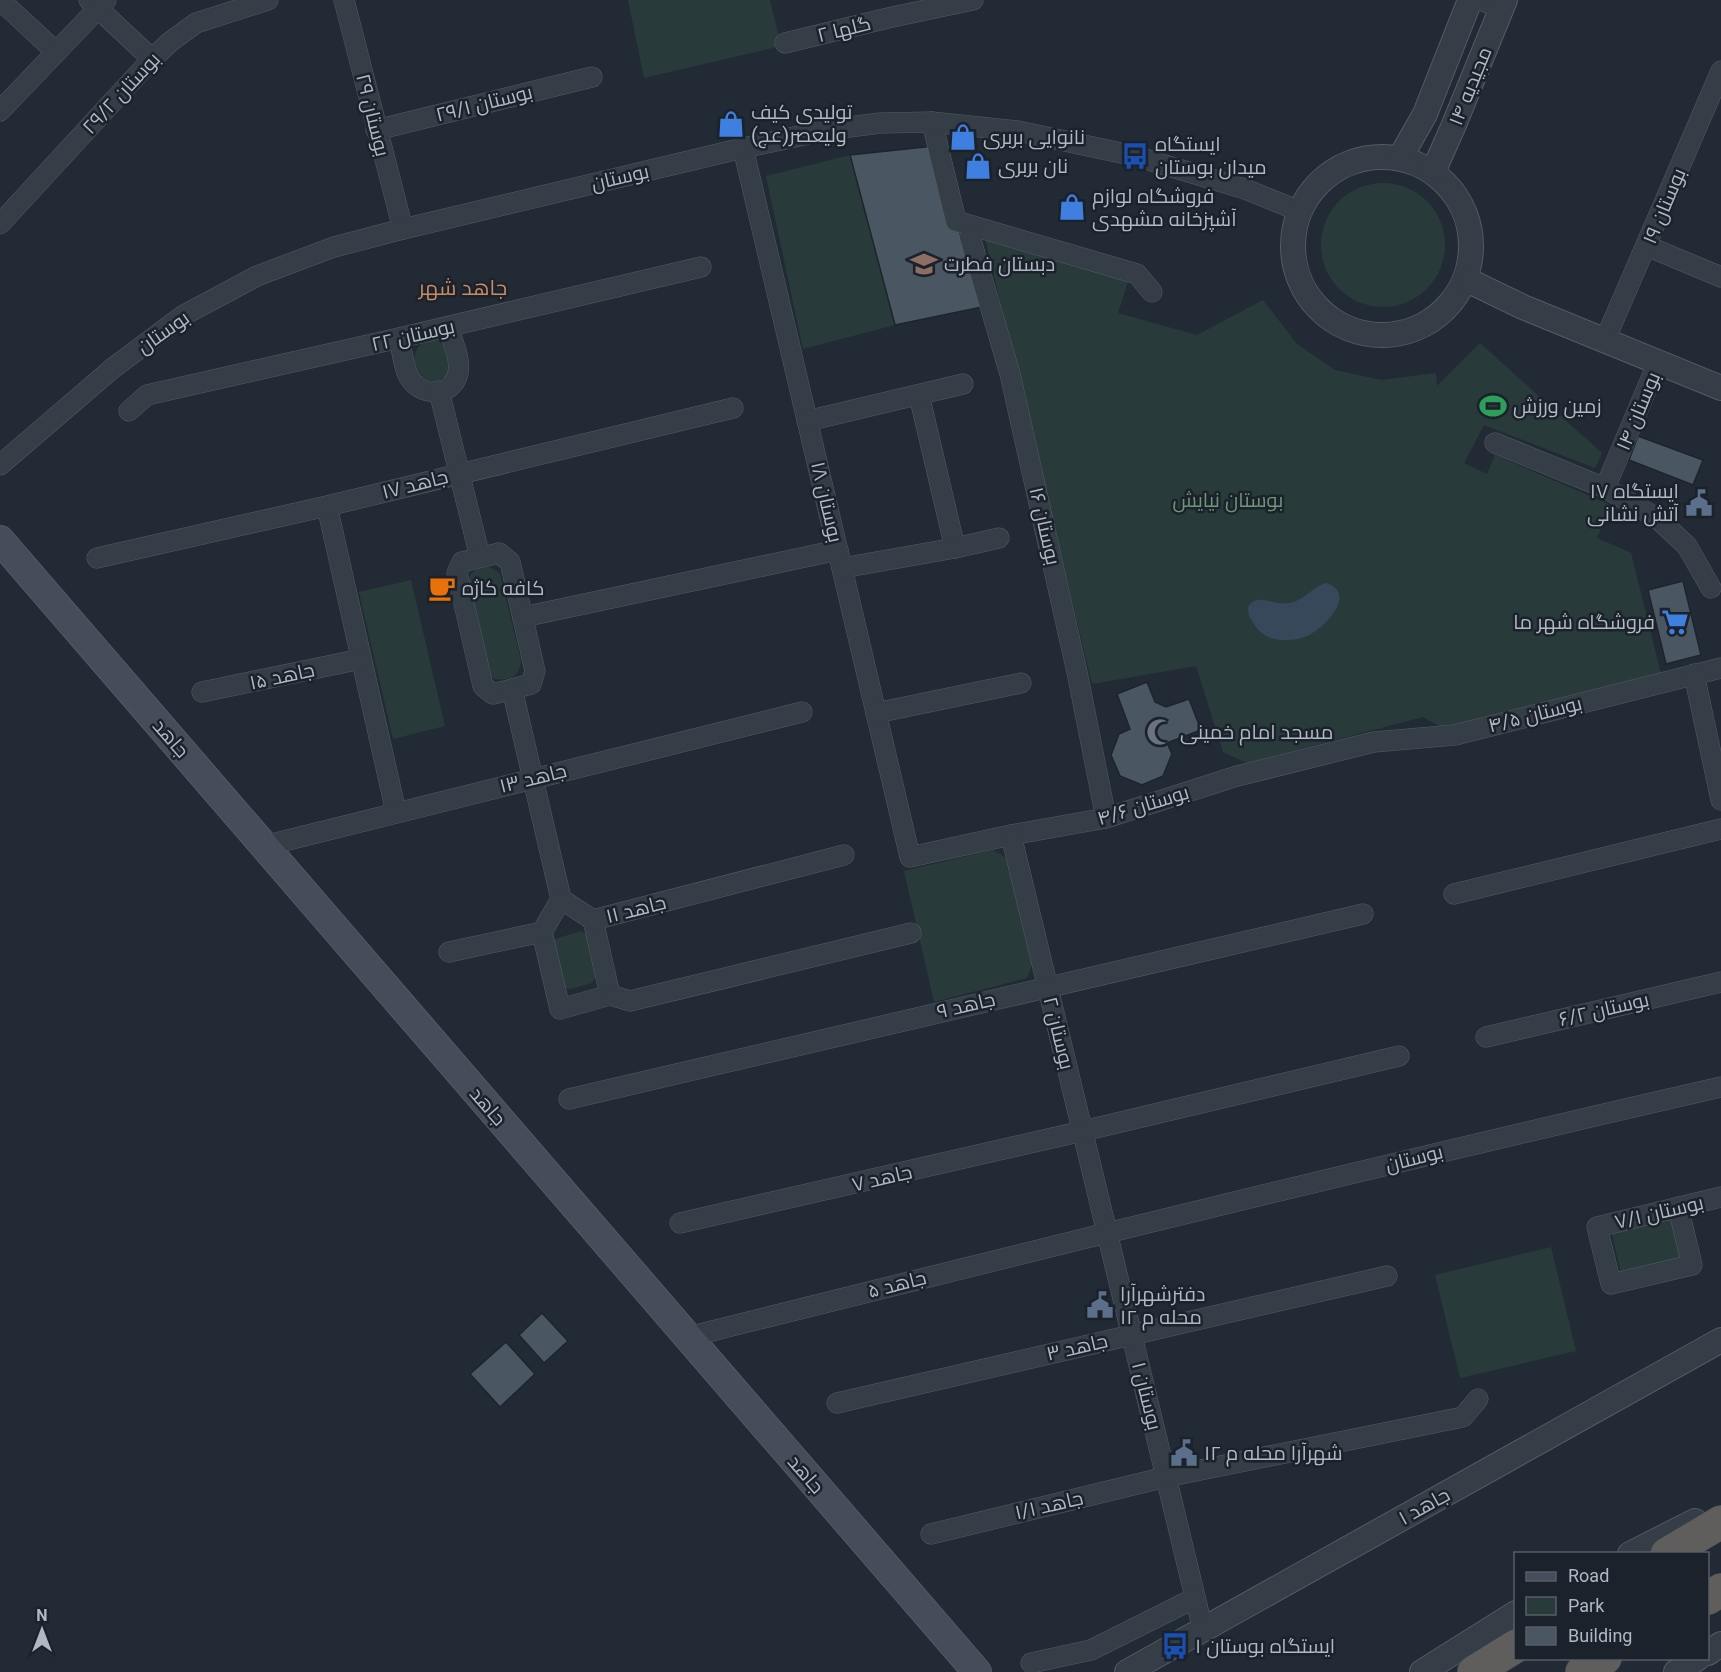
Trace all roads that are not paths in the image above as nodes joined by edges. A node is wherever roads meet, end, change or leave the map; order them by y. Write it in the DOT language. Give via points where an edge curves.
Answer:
graph roads {
  1 [pos="0,0"];
  2 [pos="268,0"];
  3 [pos="344,0"];
  4 [pos="973,0"];
  5 [pos="1470,0"];
  6 [pos="98,3"];
  7 [pos="1496,3"];
  8 [pos="886,9"];
  9 [pos="785,44"];
  10 [pos="56,52"];
  11 [pos="152,59"];
  12 [pos="1721,71"];
  13 [pos="592,77"];
  14 [pos="0,111"];
  15 [pos="1713,112"];
  16 [pos="933,122"];
  17 [pos="376,130"];
  18 [pos="743,148"];
  19 [pos="1400,158"];
  20 [pos="1433,171"];
  21 [pos="1299,211"];
  22 [pos="0,224"];
  23 [pos="403,229"];
  24 [pos="970,237"];
  25 [pos="1647,246"];
  26 [pos="701,267"];
  27 [pos="1721,277"];
  28 [pos="1467,280"];
  29 [pos="1152,292"];
  30 [pos="448,327"];
  31 [pos="399,338"];
  32 [pos="1605,340"];
  33 [pos="1658,362"];
  34 [pos="963,384"];
  35 [pos="1721,388"];
  36 [pos="439,391"];
  37 [pos="919,395"];
  38 [pos="733,408"];
  39 [pos="129,411"];
  40 [pos="807,420"];
  41 [pos="1495,444"];
  42 [pos="0,465"];
  43 [pos="459,474"];
  44 [pos="1605,488"];
  45 [pos="327,506"];
  46 [pos="999,538"];
  47 [pos="0,540"];
  48 [pos="955,548"];
  49 [pos="480,557"];
  50 [pos="97,558"];
  51 [pos="840,559"];
  52 [pos="1711,588"];
  53 [pos="524,617"];
  54 [pos="361,659"];
  55 [pos="1721,668"];
  56 [pos="1694,674"];
  57 [pos="1021,683"];
  58 [pos="512,689"];
  59 [pos="202,692"];
  60 [pos="802,712"];
  61 [pos="876,713"];
  62 [pos="1374,742"];
  63 [pos="532,778"];
  64 [pos="1721,800"];
  65 [pos="396,812"];
  66 [pos="1106,818"];
  67 [pos="1721,829"];
  68 [pos="1011,834"];
  69 [pos="264,846"];
  70 [pos="844,855"];
  71 [pos="910,857"];
  72 [pos="1454,894"];
  73 [pos="561,899"];
  74 [pos="1363,914"];
  75 [pos="593,920"];
  76 [pos="542,932"];
  77 [pos="911,933"];
  78 [pos="449,952"];
  79 [pos="1721,982"];
  80 [pos="1048,987"];
  81 [pos="610,995"];
  82 [pos="1486,1037"];
  83 [pos="1399,1056"];
  84 [pos="1721,1087"];
  85 [pos="569,1099"];
  86 [pos="1083,1131"];
  87 [pos="1721,1197"];
  88 [pos="1678,1207"];
  89 [pos="680,1223"];
  90 [pos="1107,1232"];
  91 [pos="1387,1276"];
  92 [pos="1132,1334"];
  93 [pos="688,1337"];
  94 [pos="1721,1340"];
  95 [pos="1478,1399"];
  96 [pos="837,1403"];
  97 [pos="1166,1477"];
  98 [pos="1721,1508"];
  99 [pos="1721,1522"];
  100 [pos="931,1534"];
  101 [pos="1633,1552"];
  102 [pos="1670,1552"];
  103 [pos="1195,1598"];
  104 [pos="1514,1614"];
  105 [pos="1203,1630"];
  106 [pos="1514,1647"];
  107 [pos="1603,1660"];
  108 [pos="1696,1660"];
  109 [pos="1031,1662"];
  110 [pos="977,1672"];
  111 [pos="1127,1672"];
  112 [pos="1422,1672"];
  113 [pos="1474,1672"];
  114 [pos="1582,1672"];
  115 [pos="1676,1672"];
  1 -- 10 [label="street"];
  2 -- 11 [label="street, بوستان ۲۹/۲" via="196,23"];
  3 -- 17 [label="street, بوستان ۲۹"];
  4 -- 8 [label="street, گلها ۲"];
  5 -- 19 [label="street" via="1425,114"];
  6 -- 10 [label="street"];
  6 -- 11 [label="street"];
  7 -- 20 [label="street, مجیدیه ۱۴" via="1454,127"];
  8 -- 9 [label="street, گلها ۲"];
  10 -- 14 [label="street"];
  11 -- 22 [label="street, بوستان ۲۹/۲"];
  12 -- 15 [label="street, بوستان ۱۹"];
  13 -- 17 [label="street, بوستان ۲۹/۱"];
  15 -- 25 [label="street, بوستان ۱۹"];
  16 -- 18 [label="street, بوستان" via="827,130"];
  16 -- 21 [label="street, بوستان" via="1018,131 1135,156 1245,189"];
  16 -- 29 [label="street" via="956,221 1137,274"];
  17 -- 23 [label="street, بوستان ۲۹"];
  18 -- 23 [label="street, بوستان"];
  18 -- 40 [label="street, بوستان ۱۸"];
  19 -- 20 [label="street"];
  19 -- 21 [label="street" via="1365,158 1333,170 1307,196"];
  20 -- 28 [label="street" via="1459,198 1471,230"];
  21 -- 28 [label="street" via="1293,228 1293,263 1306,296 1331,321 1364,335 1399,335 1432,321 1457,297"];
  23 -- 42 [label="street, بوستان" via="334,247 257,276 184,315 113,368"];
  24 -- 66 [label="street, بوستان ۱۶" via="1010,374"];
  25 -- 27 [label="street"];
  25 -- 32 [label="street, بوستان ۱۹"];
  26 -- 30 [label="street, بوستان ۲۲"];
  28 -- 32 [label="street"];
  30 -- 31 [label="street, بوستان ۲۲"];
  30 -- 36 [label="street" via="458,375 452,385"];
  31 -- 36 [label="street" via="408,376 426,392"];
  31 -- 39 [label="street, بوستان ۲۲" via="147,395"];
  32 -- 33 [label="street"];
  33 -- 35 [label="street"];
  33 -- 44 [label="street, بوستان ۱۴"];
  34 -- 37 [label="street"];
  36 -- 43 [label="street"];
  37 -- 40 [label="street"];
  37 -- 48 [label="street"];
  38 -- 43 [label="street, جاهد ۱۷"];
  40 -- 51 [label="street, بوستان ۱۸"];
  41 -- 44 [label="street"];
  43 -- 45 [label="street, جاهد ۱۷"];
  43 -- 49 [label="street"];
  44 -- 52 [label="street" via="1657,518 1687,546"];
  45 -- 50 [label="street, جاهد ۱۷"];
  45 -- 54 [label="street"];
  46 -- 48 [label="street"];
  47 -- 69 [label="main road, جاهد"];
  48 -- 51 [label="street"];
  49 -- 53 [label="street" via="499,553 510,562"];
  49 -- 58 [label="street" via="462,562 457,573 483,686 493,694"];
  51 -- 53 [label="street"];
  51 -- 61 [label="street, بوستان ۱۸"];
  53 -- 58 [label="street" via="536,671 531,684"];
  54 -- 59 [label="street, جاهد ۱۵"];
  54 -- 65 [label="street"];
  55 -- 56 [label="street, بوستان ۴/۵"];
  56 -- 62 [label="street, بوستان ۴/۵" via="1455,735"];
  56 -- 64 [label="street"];
  57 -- 61 [label="street"];
  58 -- 63 [label="street"];
  60 -- 63 [label="street, جاهد ۱۳"];
  61 -- 71 [label="street, بوستان ۱۸"];
  62 -- 66 [label="street, بوستان ۴/۶" via="1237,776"];
  63 -- 65 [label="street, جاهد ۱۳"];
  63 -- 73 [label="street"];
  65 -- 69 [label="street, جاهد ۱۳"];
  66 -- 68 [label="street, بوستان ۴/۶"];
  67 -- 72 [label="street"];
  68 -- 71 [label="street, بوستان ۴/۶"];
  68 -- 80 [label="street, بوستان ۲"];
  69 -- 93 [label="main road, جاهد"];
  70 -- 75 [label="street, جاهد ۱۱"];
  73 -- 75 [label="street, جاهد ۱۱"];
  73 -- 76 [label="street"];
  74 -- 80 [label="street, جاهد ۹"];
  75 -- 81 [label="street"];
  76 -- 78 [label="street"];
  76 -- 81 [label="street" via="560,1009"];
  77 -- 81 [label="street" via="630,1001"];
  79 -- 82 [label="street, بوستان ۶/۲"];
  80 -- 85 [label="street, جاهد ۹"];
  80 -- 86 [label="street, بوستان ۲"];
  83 -- 86 [label="street, جاهد ۷"];
  84 -- 90 [label="street, بوستان"];
  86 -- 89 [label="street, جاهد ۷"];
  86 -- 90 [label="street, بوستان ۲"];
  87 -- 88 [label="street, بوستان ۷/۱"];
  88 -- 88 [label="street, بوستان ۷/۱" via="1692,1265 1611,1284 1597,1227"];
  90 -- 92 [label="street, بوستان ۱"];
  90 -- 93 [label="street, جاهد ۵"];
  91 -- 92 [label="street, جاهد ۳"];
  92 -- 96 [label="street, جاهد ۳"];
  92 -- 97 [label="street, بوستان ۱"];
  93 -- 110 [label="main road, جاهد"];
  94 -- 105 [label="street, جاهد ۱"];
  95 -- 97 [label="street, جاهد ۱/۱" via="1463,1417"];
  97 -- 100 [label="street, جاهد ۱/۱"];
  97 -- 103 [label="street, بوستان ۱"];
  98 -- 101 [label="street"];
  99 -- 102 [label="highway"];
  103 -- 105 [label="street, بوستان ۱"];
  103 -- 109 [label="street" via="1091,1650"];
  104 -- 112 [label="street"];
  105 -- 111 [label="street, جاهد ۱"];
  106 -- 113 [label="highway"];
  107 -- 114 [label="highway"];
  108 -- 115 [label="street"];
}
